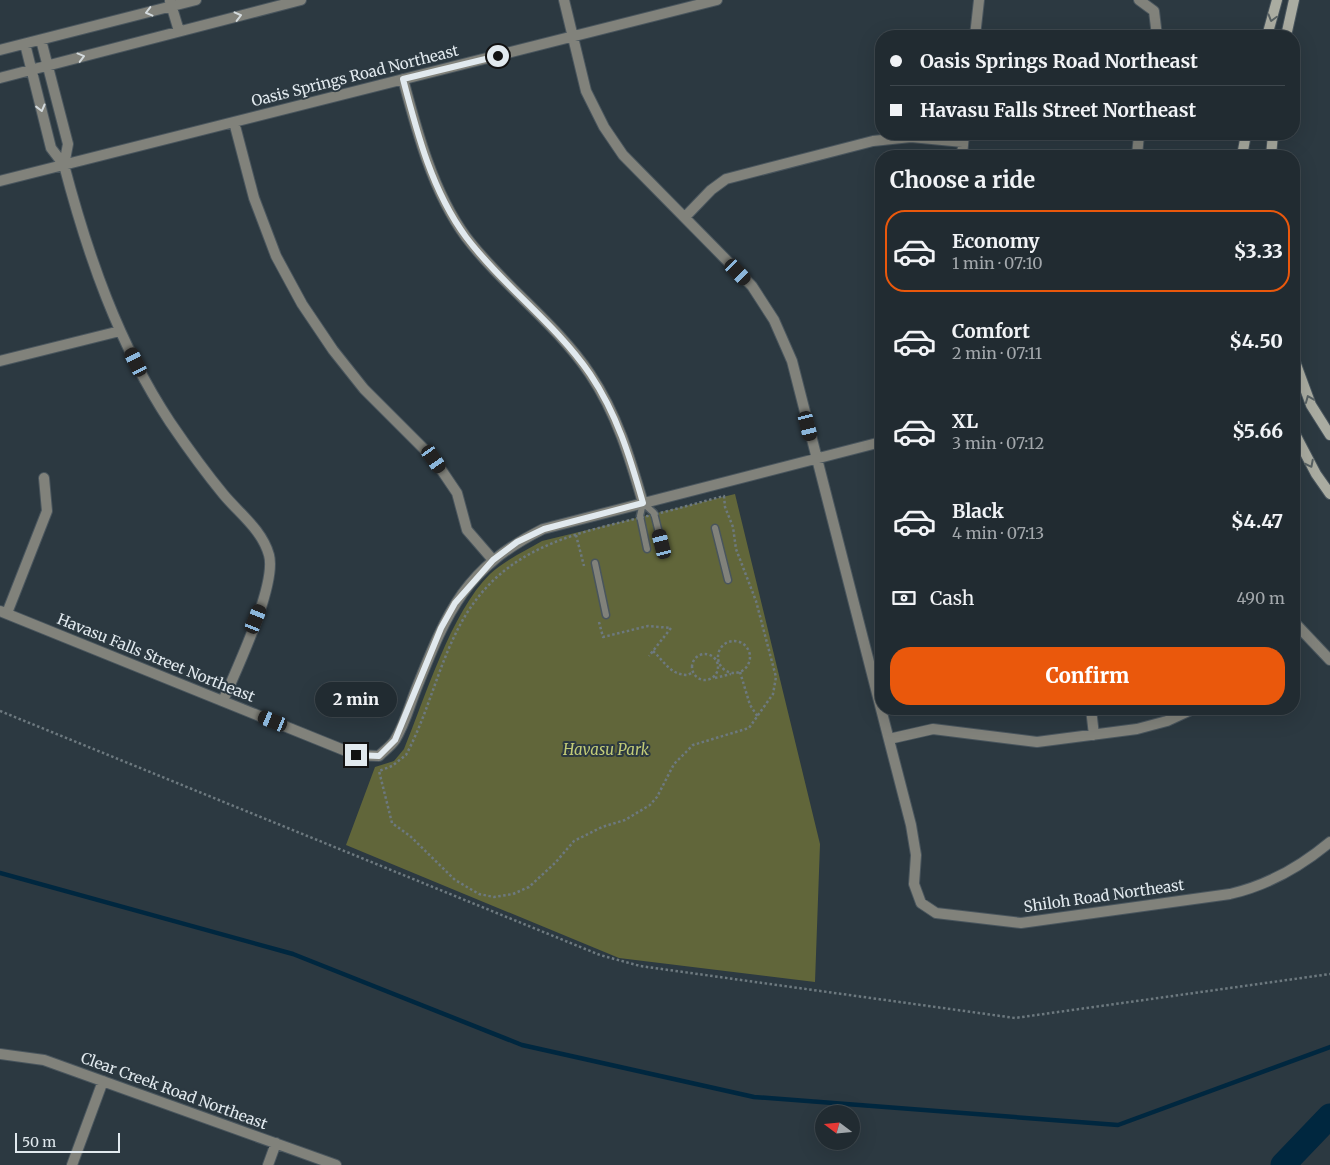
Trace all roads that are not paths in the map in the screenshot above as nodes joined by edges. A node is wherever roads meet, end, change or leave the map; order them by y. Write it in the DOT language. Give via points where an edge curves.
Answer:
graph roads {
  1 [pos="196,0"];
  2 [pos="301,0"];
  3 [pos="564,0"];
  4 [pos="717,0"];
  5 [pos="979,0"];
  6 [pos="1140,0"];
  7 [pos="1277,0"];
  8 [pos="1294,0"];
  9 [pos="170,3"];
  10 [pos="976,30"];
  11 [pos="1156,30"];
  12 [pos="1269,30"];
  13 [pos="1287,30"];
  14 [pos="178,31"];
  15 [pos="574,36"];
  16 [pos="41,40"];
  17 [pos="25,44"];
  18 [pos="0,50"];
  19 [pos="48,66"];
  20 [pos="31,70"];
  21 [pos="0,78"];
  22 [pos="403,79"];
  23 [pos="234,122"];
  24 [pos="882,140"];
  25 [pos="64,165"];
  26 [pos="0,181"];
  27 [pos="685,217"];
  28 [pos="120,331"];
  29 [pos="0,361"];
  30 [pos="1300,375"];
  31 [pos="1330,435"];
  32 [pos="1300,443"];
  33 [pos="875,444"];
  34 [pos="817,458"];
  35 [pos="44,478"];
  36 [pos="1330,494"];
  37 [pos="643,503"];
  38 [pos="715,528"];
  39 [pos="662,544"];
  40 [pos="647,549"];
  41 [pos="493,560"];
  42 [pos="595,562"];
  43 [pos="728,580"];
  44 [pos="3,612"];
  45 [pos="606,614"];
  46 [pos="1300,630"];
  47 [pos="1330,660"];
  48 [pos="875,685"];
  49 [pos="223,701"];
  50 [pos="883,715"];
  51 [pos="1092,715"];
  52 [pos="1179,715"];
  53 [pos="1094,735"];
  54 [pos="889,740"];
  55 [pos="1330,842"];
  56 [pos="0,1054"];
  57 [pos="104,1081"];
  58 [pos="276,1143"];
  59 [pos="72,1165"];
  60 [pos="268,1165"];
  61 [pos="336,1165"];
  1 -- 9 [label="street"];
  14 -- 2 [label="street, one-way"];
  3 -- 15 [label="street, Shiloh Road Northeast"];
  4 -- 15 [label="street, Oasis Springs Road Northeast"];
  5 -- 10 [label="street"];
  6 -- 11 [label="street" via="1154,11"];
  7 -- 12 [label="street, one-way"];
  8 -- 13 [label="street"];
  9 -- 14 [label="street"];
  9 -- 16 [label="street, one-way"];
  19 -- 14 [label="street, one-way"];
  15 -- 22 [label="street, Oasis Springs Road Northeast"];
  15 -- 27 [label="street, Shiloh Road Northeast" via="586,92 604,127 623,155"];
  16 -- 17 [label="street"];
  16 -- 19 [label="street"];
  17 -- 18 [label="street"];
  17 -- 20 [label="street"];
  19 -- 20 [label="street"];
  19 -- 25 [label="street" via="68,144"];
  20 -- 21 [label="street"];
  20 -- 25 [label="street, one-way" via="51,148"];
  22 -- 23 [label="street, Oasis Springs Road Northeast"];
  22 -- 37 [label="street" via="418,138 440,190 461,228 494,271 563,341 590,374 612,411 628,448"];
  23 -- 25 [label="street, Oasis Springs Road Northeast"];
  23 -- 41 [label="street" via="254,198 276,256 302,304 364,389 434,459 457,492 467,530"];
  24 -- 27 [label="street" via="726,179"];
  25 -- 26 [label="street, Oasis Springs Road Northeast"];
  25 -- 28 [label="street" via="99,282"];
  27 -- 34 [label="street, Shiloh Road Northeast" via="752,286 774,320 792,361"];
  28 -- 29 [label="street"];
  28 -- 49 [label="street" via="170,421 225,496 255,527 269,556 268,586"];
  31 -- 30 [label="street, one-way" via="1311,405"];
  32 -- 36 [label="street, one-way"];
  33 -- 34 [label="street, Havasu Falls Street Northeast"];
  34 -- 37 [label="street, Havasu Falls Street Northeast"];
  34 -- 48 [label="street, Shiloh Road Northeast"];
  35 -- 44 [label="street" via="47,511"];
  37 -- 39 [label="lane" via="654,514"];
  37 -- 40 [label="lane" via="640,518"];
  37 -- 41 [label="street, Havasu Falls Street Northeast" via="544,529 517,542"];
  38 -- 43 [label="lane"];
  41 -- 49 [label="street, Havasu Falls Street Northeast" via="455,603 441,628 395,740 379,756 356,755"];
  42 -- 45 [label="lane"];
  44 -- 49 [label="street, Havasu Falls Street Northeast"];
  46 -- 47 [label="street"];
  50 -- 54 [label="street, Shiloh Road Northeast"];
  51 -- 53 [label="street"];
  52 -- 53 [label="street" via="1137,729"];
  53 -- 54 [label="street" via="1037,742 933,729"];
  54 -- 55 [label="street, Shiloh Road Northeast" via="911,825 916,855 914,884 921,903 936,913 1021,923 1230,894 1256,888 1286,874"];
  56 -- 57 [label="street, Clear Creek Road Northeast" via="44,1060"];
  57 -- 58 [label="street, Clear Creek Road Northeast"];
  57 -- 59 [label="street"];
  58 -- 60 [label="street"];
  58 -- 61 [label="street, Clear Creek Road Northeast"];
}
